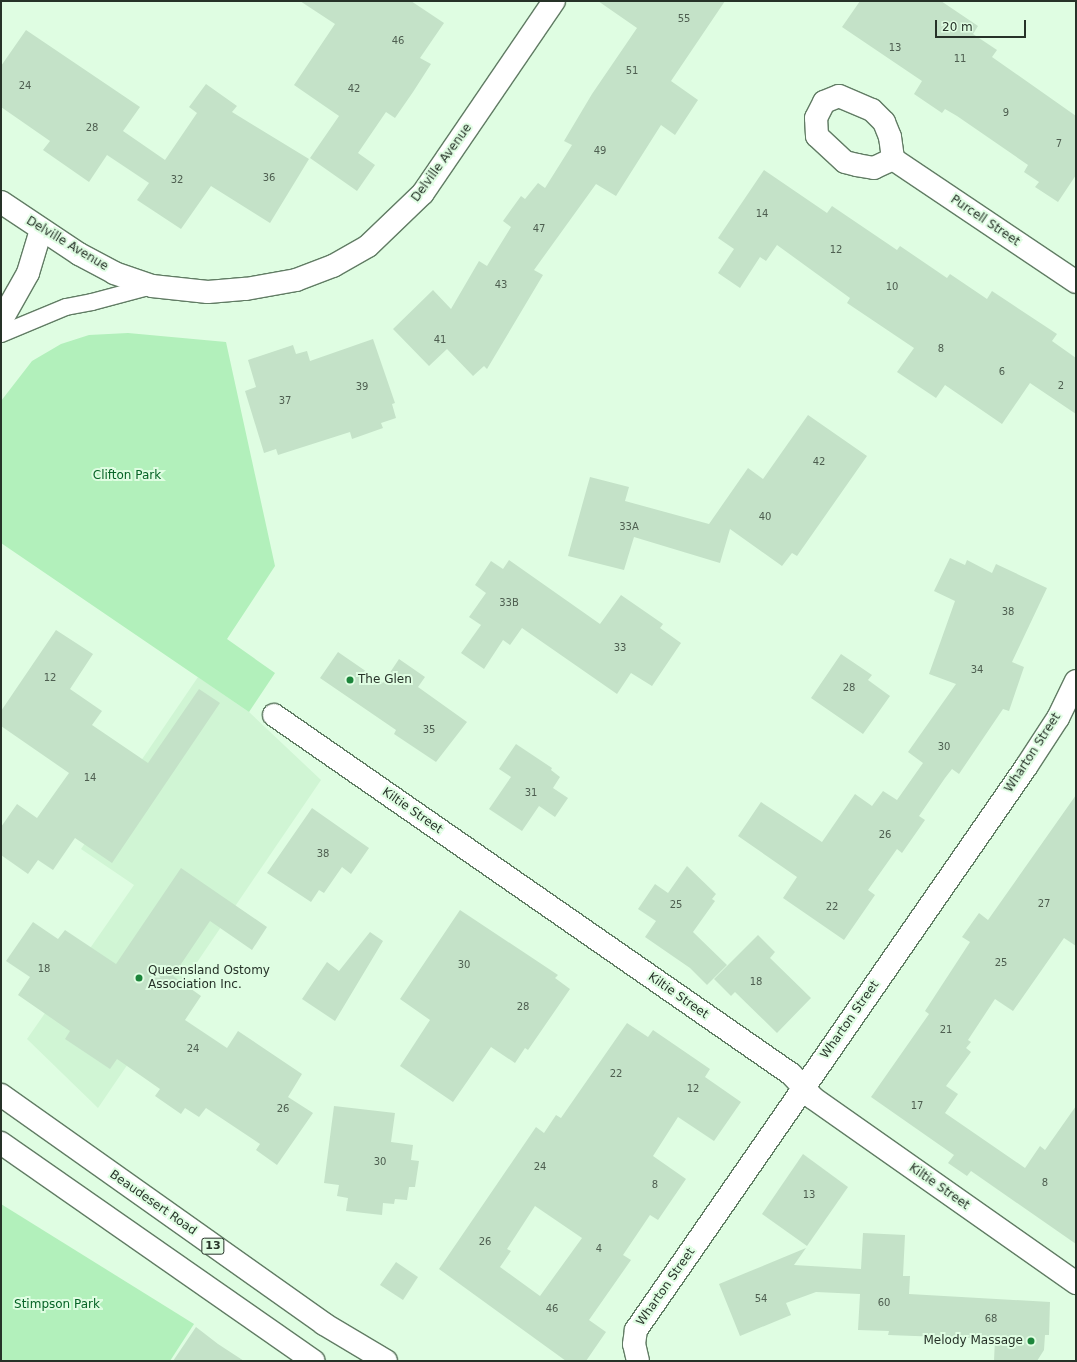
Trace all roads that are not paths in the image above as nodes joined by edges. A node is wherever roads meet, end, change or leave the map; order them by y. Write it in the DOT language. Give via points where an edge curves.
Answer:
graph roads {
  1 [pos="554,1"];
  2 [pos="894,159"];
  3 [pos="1,202"];
  4 [pos="41,230"];
  5 [pos="1076,282"];
  6 [pos="152,286"];
  7 [pos="1,321"];
  8 [pos="1,334"];
  9 [pos="1076,681"];
  10 [pos="274,715"];
  11 [pos="804,1088"];
  12 [pos="1,1095"];
  13 [pos="1,1143"];
  14 [pos="1076,1284"];
  15 [pos="314,1361"];
  16 [pos="386,1361"];
  17 [pos="638,1361"];
  1 -- 6 [label="main road, Delville Avenue" via="423,193 368,246 333,266 296,280 246,290 208,292"];
  2 -- 5 [label="main road, Purcell Street"];
  3 -- 4 [label="main road, Delville Avenue"];
  4 -- 6 [label="main road, Delville Avenue" via="114,273"];
  4 -- 7 [label="main road" via="28,273"];
  6 -- 8 [label="lane" via="66,306"];
  9 -- 11 [label="main road, Wharton Street" via="1058,718 1026,767"];
  10 -- 11 [label="main road, Kiltie Street" via="792,1074"];
  11 -- 14 [label="main road, Kiltie Street" via="813,1098"];
  11 -- 17 [label="main road, Wharton Street" via="636,1330 634,1344"];
  12 -- 16 [label="main road, Beaudesert Road / 13" via="324,1324"];
  13 -- 15 [label="main road"];
}
